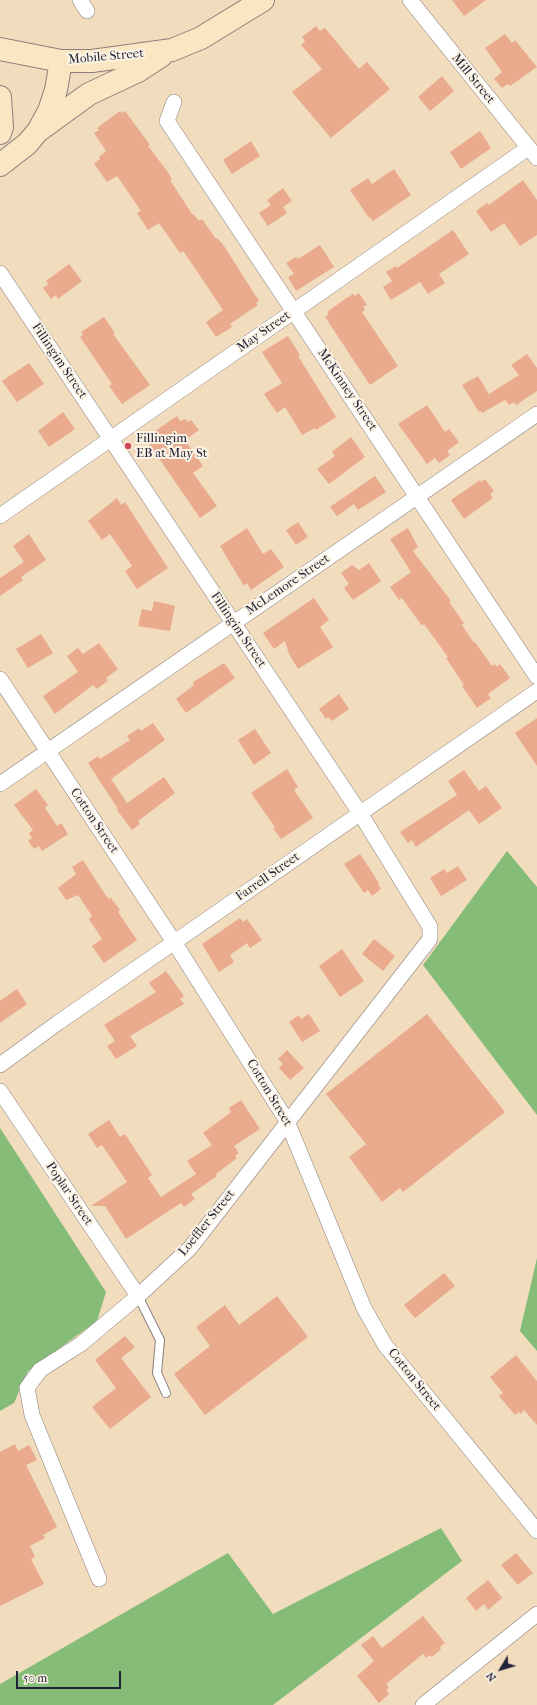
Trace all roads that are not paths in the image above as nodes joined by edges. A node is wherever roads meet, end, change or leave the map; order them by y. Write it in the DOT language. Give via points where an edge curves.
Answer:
graph roads {
  1 [pos="263,0"];
  2 [pos="410,0"];
  3 [pos="0,50"];
  4 [pos="172,50"];
  5 [pos="61,61"];
  6 [pos="0,97"];
  7 [pos="174,102"];
  8 [pos="38,131"];
  9 [pos="0,133"];
  10 [pos="532,153"];
  11 [pos="0,164"];
  12 [pos="0,273"];
  13 [pos="294,311"];
  14 [pos="537,414"];
  15 [pos="111,439"];
  16 [pos="417,496"];
  17 [pos="0,516"];
  18 [pos="233,622"];
  19 [pos="537,677"];
  20 [pos="0,679"];
  21 [pos="537,691"];
  22 [pos="47,751"];
  23 [pos="0,784"];
  24 [pos="360,813"];
  25 [pos="174,942"];
  26 [pos="390,990"];
  27 [pos="0,1065"];
  28 [pos="0,1091"];
  29 [pos="287,1121"];
  30 [pos="138,1296"];
  31 [pos="166,1394"];
  32 [pos="537,1530"];
  33 [pos="99,1579"];
  34 [pos="537,1614"];
  35 [pos="423,1705"];
  1 -- 4 [label="street, Mobile Street" via="201,38"];
  2 -- 10 [label="street, Mill Street"];
  3 -- 5 [label="street"];
  4 -- 5 [label="street, Mobile Street" via="92,61"];
  4 -- 8 [label="street" via="89,94"];
  5 -- 8 [label="street, Mobile Street" via="56,90 49,111"];
  6 -- 9 [label="street"];
  7 -- 13 [label="street, McKinney Street" via="167,121"];
  8 -- 11 [label="street, Mobile Street" via="27,144"];
  10 -- 13 [label="street, May Street"];
  12 -- 15 [label="street, Fillingim Street"];
  13 -- 15 [label="street, May Street"];
  13 -- 16 [label="street, McKinney Street"];
  14 -- 16 [label="street, McLemore Street"];
  15 -- 17 [label="street, May Street"];
  15 -- 18 [label="street, Fillingim Street"];
  16 -- 18 [label="street, McLemore Street"];
  16 -- 19 [label="street, McKinney Street"];
  18 -- 22 [label="street, McLemore Street"];
  18 -- 24 [label="street, Fillingim Street"];
  20 -- 22 [label="street, Cotton Street"];
  21 -- 24 [label="street, Farrell Street"];
  22 -- 23 [label="street, McLemore Street"];
  22 -- 25 [label="street, Cotton Street"];
  24 -- 25 [label="street, Farrell Street"];
  24 -- 26 [label="street, Fillingim Street" via="430,927 430,939"];
  25 -- 27 [label="street, Farrell Street"];
  25 -- 29 [label="street, Cotton Street"];
  26 -- 29 [label="street, Loeffler Street"];
  28 -- 30 [label="street, Poplar Street"];
  29 -- 30 [label="street, Loeffler Street" via="190,1248"];
  29 -- 32 [label="street, Cotton Street" via="364,1308 385,1345"];
  30 -- 31 [label="lane" via="160,1340 157,1373"];
  30 -- 33 [label="street, Loeffler Street" via="81,1344 40,1370 27,1388 32,1415"];
  34 -- 35 [label="street"];
}
